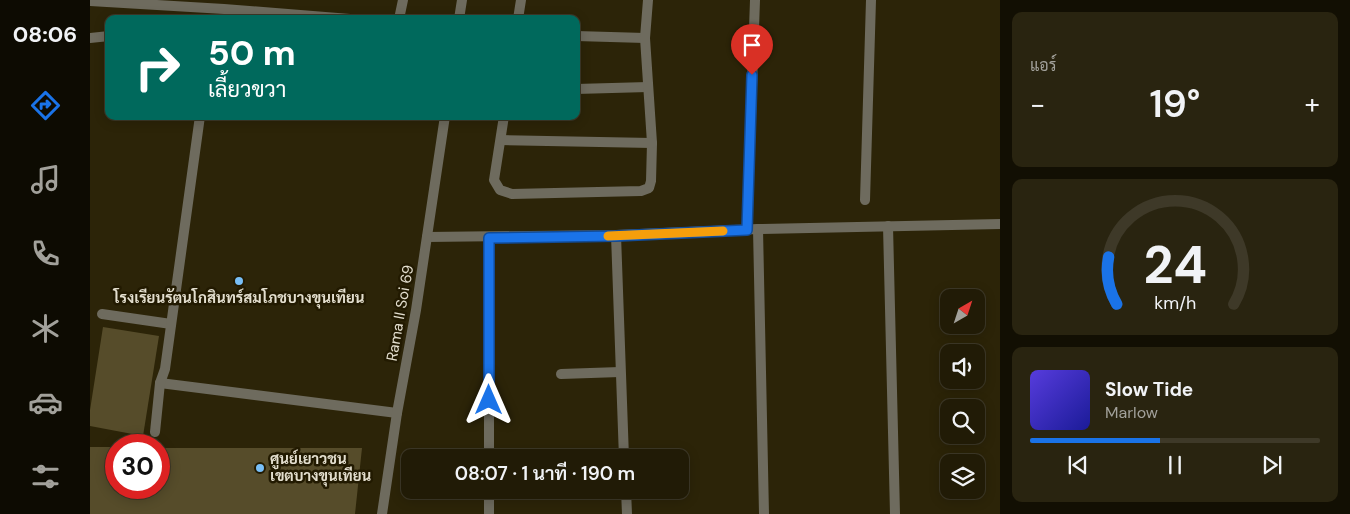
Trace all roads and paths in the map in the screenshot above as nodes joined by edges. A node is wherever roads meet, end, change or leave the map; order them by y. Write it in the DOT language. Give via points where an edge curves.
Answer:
graph roads {
  1 [pos="217,0"];
  2 [pos="403,0"];
  3 [pos="462,0"];
  4 [pos="521,0"];
  5 [pos="648,0"];
  6 [pos="755,0"];
  7 [pos="871,0"];
  8 [pos="90,1"];
  9 [pos="224,8"];
  10 [pos="304,15"];
  11 [pos="400,15"];
  12 [pos="460,15"];
  13 [pos="519,15"];
  14 [pos="105,36"];
  15 [pos="580,36"];
  16 [pos="90,38"];
  17 [pos="645,38"];
  18 [pos="648,87"];
  19 [pos="580,89"];
  20 [pos="199,120"];
  21 [pos="444,120"];
  22 [pos="504,120"];
  23 [pos="501,140"];
  24 [pos="652,143"];
  25 [pos="865,200"];
  26 [pos="1000,224"];
  27 [pos="888,226"];
  28 [pos="758,229"];
  29 [pos="747,230"];
  30 [pos="616,236"];
  31 [pos="427,237"];
  32 [pos="489,238"];
  33 [pos="102,314"];
  34 [pos="171,324"];
  35 [pos="620,372"];
  36 [pos="561,374"];
  37 [pos="160,383"];
  38 [pos="397,413"];
  39 [pos="155,432"];
  40 [pos="489,449"];
  41 [pos="624,449"];
  42 [pos="489,499"];
  43 [pos="626,499"];
  44 [pos="382,514"];
  45 [pos="489,514"];
  46 [pos="627,514"];
  47 [pos="764,514"];
  48 [pos="895,514"];
  1 -- 9 [label="street"];
  2 -- 11 [label="street"];
  3 -- 12 [label="street"];
  4 -- 13 [label="street"];
  5 -- 17 [label="street"];
  6 -- 29 [label="street"];
  7 -- 25 [label="street"];
  8 -- 9 [label="street"];
  9 -- 10 [label="street"];
  14 -- 16 [label="street"];
  15 -- 17 [label="street"];
  17 -- 18 [label="street"];
  18 -- 19 [label="street"];
  18 -- 24 [label="street"];
  20 -- 34 [label="street"];
  21 -- 31 [label="street, Rama II Soi 69"];
  22 -- 23 [label="street"];
  23 -- 24 [label="street"];
  23 -- 24 [label="street" via="494,180 500,190 512,194 642,191 649,188 651,181"];
  26 -- 27 [label="street"];
  27 -- 28 [label="street"];
  27 -- 48 [label="street"];
  28 -- 29 [label="street"];
  28 -- 47 [label="street"];
  29 -- 30 [label="street"];
  30 -- 32 [label="street"];
  30 -- 35 [label="street"];
  31 -- 32 [label="street"];
  31 -- 38 [label="street, Rama II Soi 69"];
  32 -- 40 [label="street"];
  33 -- 34 [label="street"];
  34 -- 37 [label="street"];
  35 -- 36 [label="street"];
  35 -- 41 [label="street"];
  37 -- 38 [label="street"];
  37 -- 39 [label="street"];
  38 -- 44 [label="street, Rama II Soi 69"];
  42 -- 45 [label="street"];
  43 -- 46 [label="street"];
}
